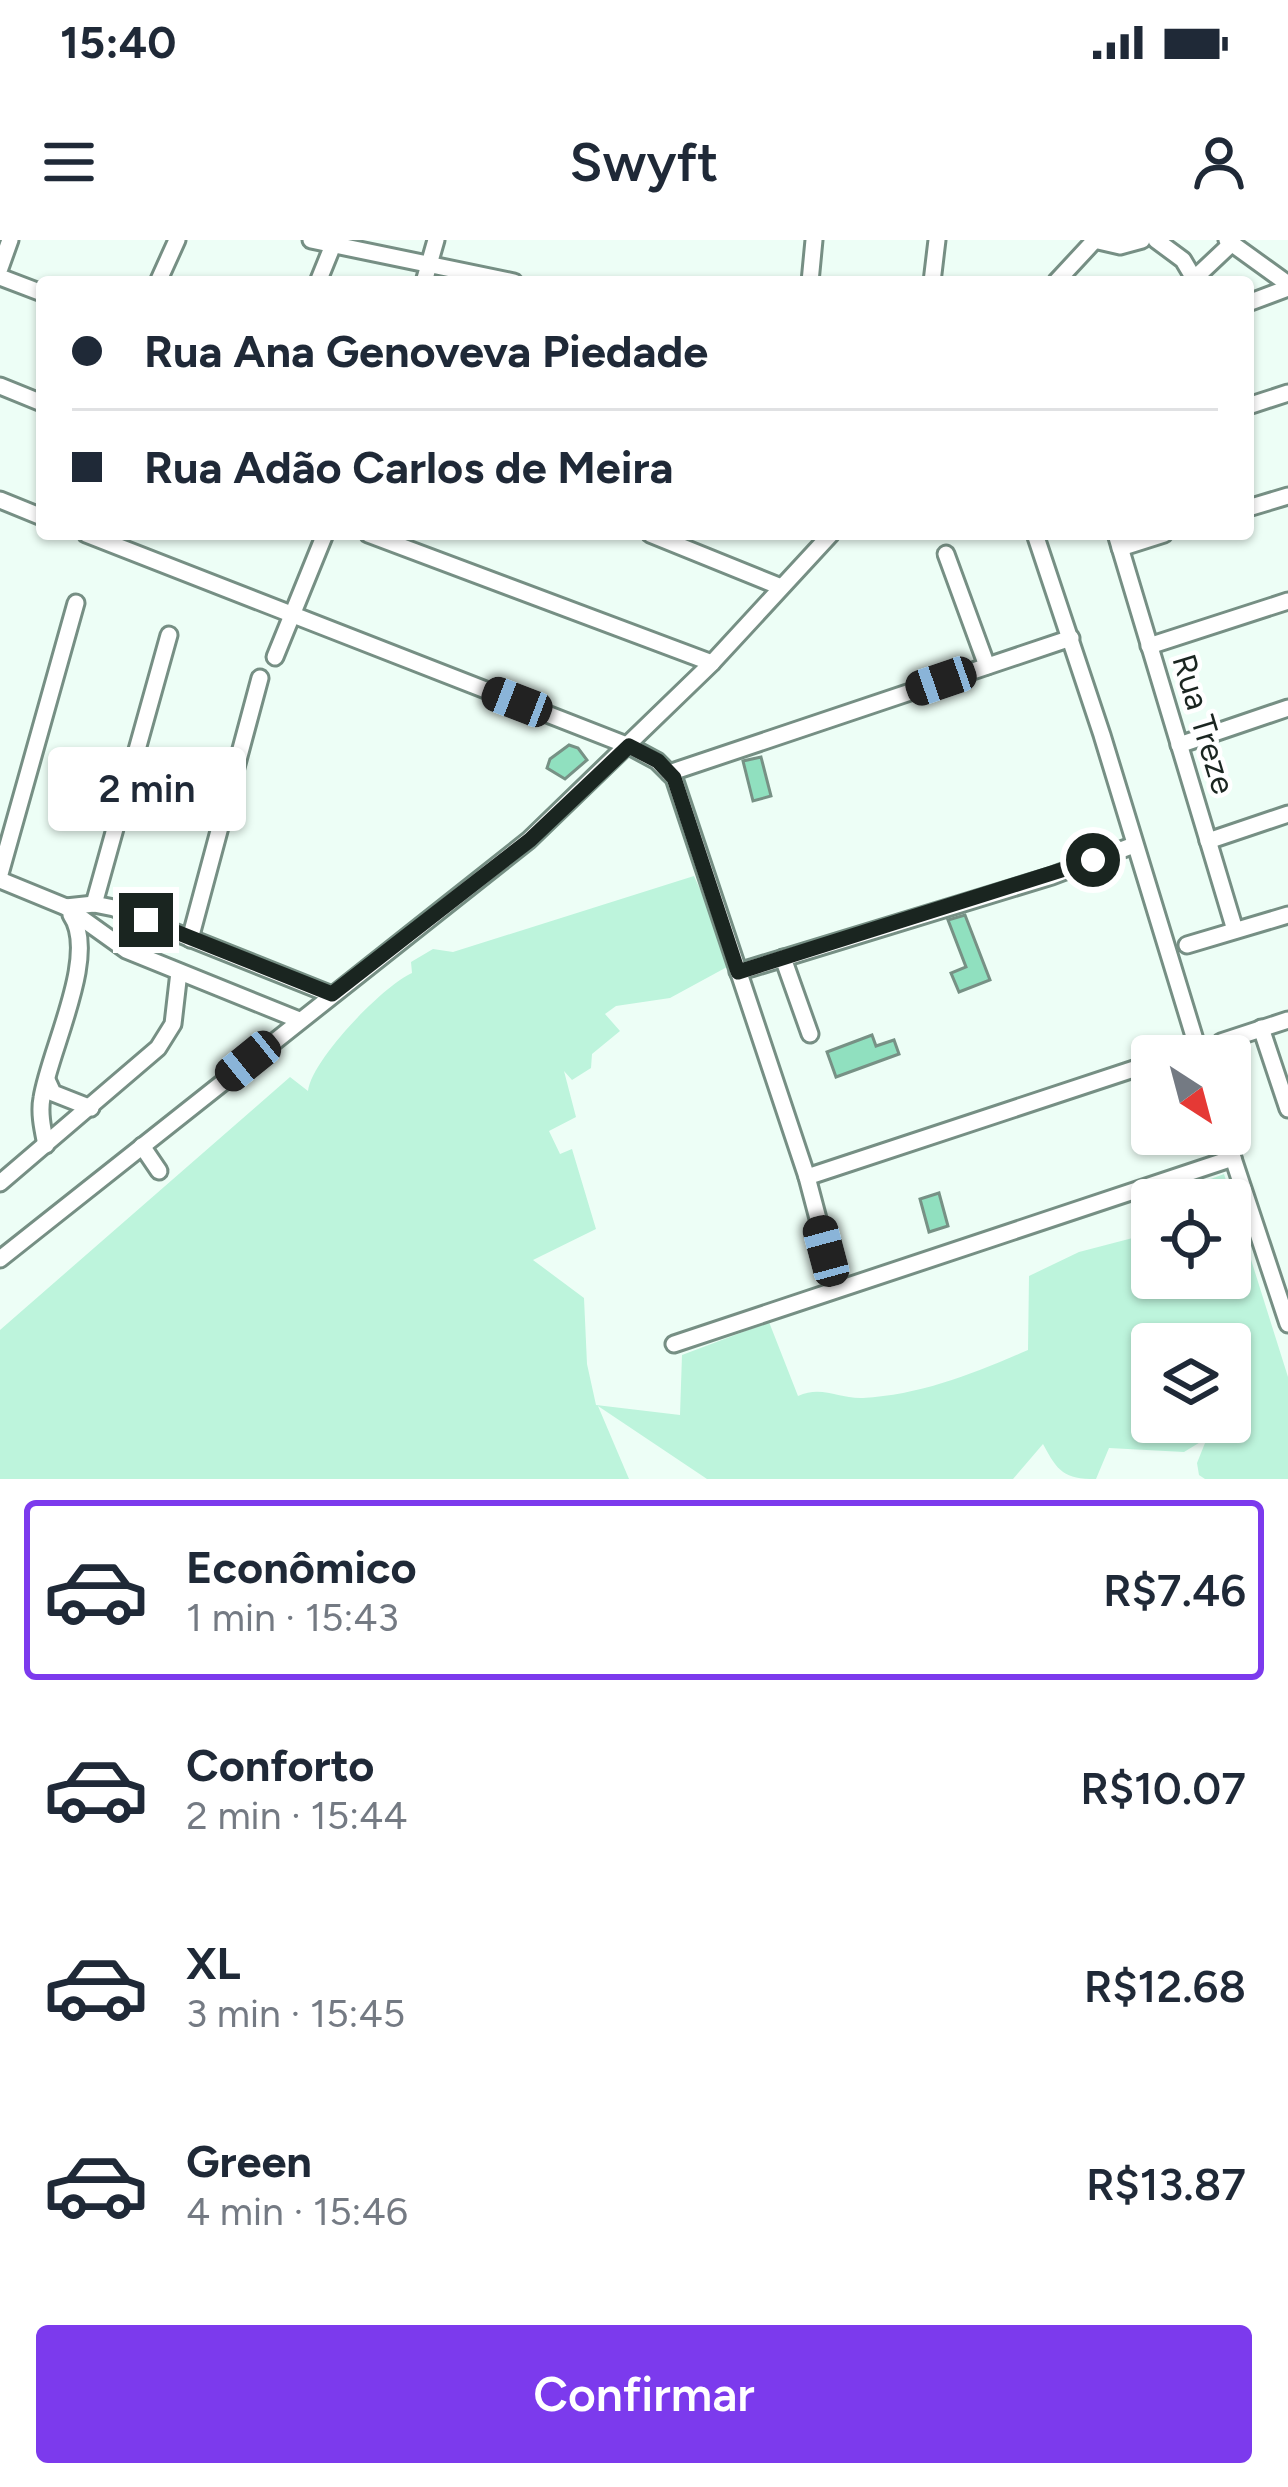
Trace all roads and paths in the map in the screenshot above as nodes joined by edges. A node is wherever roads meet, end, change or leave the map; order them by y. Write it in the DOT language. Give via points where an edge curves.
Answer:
graph roads {
  1 [pos="10,240"];
  2 [pos="177,240"];
  3 [pos="311,240"];
  4 [pos="436,240"];
  5 [pos="814,240"];
  6 [pos="937,240"];
  7 [pos="1095,240"];
  8 [pos="1142,240"];
  9 [pos="1156,240"];
  10 [pos="1229,242"];
  11 [pos="333,245"];
  12 [pos="1255,261"];
  13 [pos="0,273"];
  14 [pos="427,274"];
  15 [pos="161,276"];
  16 [pos="320,276"];
  17 [pos="810,276"];
  18 [pos="933,276"];
  19 [pos="1062,276"];
  20 [pos="1193,276"];
  21 [pos="1199,276"];
  22 [pos="1253,276"];
  23 [pos="1288,286"];
  24 [pos="36,290"];
  25 [pos="1254,300"];
  26 [pos="0,386"];
  27 [pos="1288,393"];
  28 [pos="36,401"];
  29 [pos="1254,404"];
  30 [pos="1288,496"];
  31 [pos="0,500"];
  32 [pos="1254,506"];
  33 [pos="36,515"];
  34 [pos="101,540"];
  35 [pos="323,540"];
  36 [pos="384,540"];
  37 [pos="665,540"];
  38 [pos="825,540"];
  39 [pos="1037,540"];
  40 [pos="1118,541"];
  41 [pos="946,554"];
  42 [pos="782,587"];
  43 [pos="1288,601"];
  44 [pos="76,603"];
  45 [pos="293,616"];
  46 [pos="169,635"];
  47 [pos="1070,638"];
  48 [pos="1149,646"];
  49 [pos="275,657"];
  50 [pos="712,663"];
  51 [pos="987,666"];
  52 [pos="260,678"];
  53 [pos="1288,708"];
  54 [pos="1179,745"];
  55 [pos="629,746"];
  56 [pos="671,776"];
  57 [pos="1288,814"];
  58 [pos="1208,841"];
  59 [pos="1134,845"];
  60 [pos="0,877"];
  61 [pos="94,904"];
  62 [pos="66,908"];
  63 [pos="1288,915"];
  64 [pos="1234,931"];
  65 [pos="190,939"];
  66 [pos="111,940"];
  67 [pos="1187,945"];
  68 [pos="783,958"];
  69 [pos="79,963"];
  70 [pos="179,972"];
  71 [pos="738,972"];
  72 [pos="332,994"];
  73 [pos="299,1020"];
  74 [pos="1288,1020"];
  75 [pos="1261,1028"];
  76 [pos="810,1034"];
  77 [pos="1193,1035"];
  78 [pos="1241,1035"];
  79 [pos="1131,1070"];
  80 [pos="46,1080"];
  81 [pos="91,1108"];
  82 [pos="1288,1109"];
  83 [pos="46,1145"];
  84 [pos="142,1146"];
  85 [pos="1232,1155"];
  86 [pos="1233,1158"];
  87 [pos="159,1172"];
  88 [pos="807,1177"];
  89 [pos="0,1183"];
  90 [pos="0,1259"];
  91 [pos="836,1288"];
  92 [pos="1288,1324"];
  93 [pos="674,1344"];
  1 -- 13 [label="street"];
  2 -- 15 [label="street"];
  3 -- 11 [label="street"];
  4 -- 14 [label="street"];
  5 -- 17 [label="street"];
  6 -- 18 [label="street"];
  7 -- 8 [label="street"];
  7 -- 19 [label="street"];
  9 -- 20 [label="street"];
  10 -- 12 [label="street"];
  10 -- 21 [label="street"];
  11 -- 14 [label="street"];
  11 -- 16 [label="street"];
  12 -- 22 [label="street"];
  12 -- 23 [label="street"];
  13 -- 24 [label="street"];
  23 -- 25 [label="street"];
  26 -- 28 [label="street"];
  27 -- 29 [label="street"];
  30 -- 32 [label="street"];
  31 -- 33 [label="street"];
  34 -- 45 [label="street"];
  35 -- 45 [label="street"];
  36 -- 50 [label="street"];
  37 -- 42 [label="street"];
  38 -- 42 [label="street"];
  39 -- 47 [label="street"];
  40 -- 48 [label="street, Rua Treze"];
  41 -- 51 [label="street"];
  42 -- 50 [label="street"];
  43 -- 48 [label="street"];
  44 -- 60 [label="street"];
  45 -- 49 [label="street"];
  45 -- 55 [label="street"];
  46 -- 61 [label="street"];
  47 -- 51 [label="street"];
  47 -- 59 [label="street"];
  48 -- 54 [label="street, Rua Treze"];
  50 -- 55 [label="street"];
  51 -- 56 [label="street"];
  52 -- 65 [label="street"];
  53 -- 54 [label="street"];
  54 -- 58 [label="street, Rua Treze"];
  55 -- 56 [label="street"];
  55 -- 72 [label="street" via="530,840"];
  56 -- 71 [label="street"];
  57 -- 58 [label="street"];
  58 -- 64 [label="street, Rua Treze"];
  59 -- 68 [label="street"];
  59 -- 77 [label="street"];
  60 -- 62 [label="street"];
  61 -- 62 [label="street"];
  61 -- 65 [label="street"];
  62 -- 66 [label="street"];
  62 -- 69 [label="street" via="81,933"];
  63 -- 64 [label="street"];
  64 -- 67 [label="street"];
  65 -- 72 [label="street"];
  66 -- 69 [label="street"];
  66 -- 70 [label="street"];
  68 -- 71 [label="street"];
  68 -- 76 [label="street"];
  69 -- 80 [label="street"];
  70 -- 73 [label="street"];
  70 -- 81 [label="street" via="166,1036"];
  71 -- 88 [label="street"];
  72 -- 73 [label="street"];
  73 -- 84 [label="street"];
  74 -- 75 [label="street"];
  75 -- 78 [label="street"];
  75 -- 82 [label="street"];
  79 -- 88 [label="street"];
  80 -- 81 [label="street" via="53,1093"];
  80 -- 83 [label="street"];
  81 -- 83 [label="street"];
  83 -- 89 [label="street"];
  84 -- 87 [label="street"];
  84 -- 90 [label="street"];
  85 -- 86 [label="street"];
  86 -- 91 [label="street"];
  86 -- 92 [label="street"];
  88 -- 91 [label="street"];
  91 -- 93 [label="street"];
}
